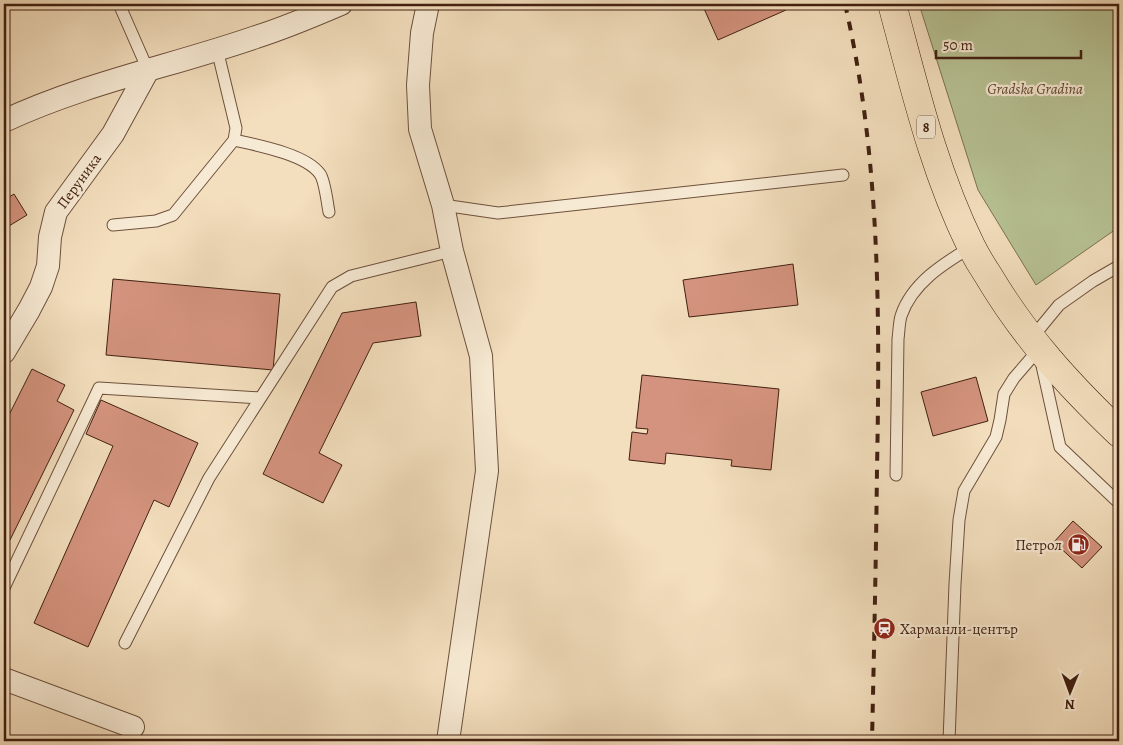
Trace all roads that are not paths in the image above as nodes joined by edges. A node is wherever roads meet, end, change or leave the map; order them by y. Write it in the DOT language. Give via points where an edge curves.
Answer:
graph roads {
  1 [pos="120,4"];
  2 [pos="341,4"];
  3 [pos="428,4"];
  4 [pos="892,4"];
  5 [pos="216,49"];
  6 [pos="148,70"];
  7 [pos="4,121"];
  8 [pos="234,140"];
  9 [pos="843,175"];
  10 [pos="443,206"];
  11 [pos="329,212"];
  12 [pos="113,226"];
  13 [pos="971,247"];
  14 [pos="452,251"];
  15 [pos="1119,266"];
  16 [pos="1035,344"];
  17 [pos="4,352"];
  18 [pos="260,398"];
  19 [pos="1119,432"];
  20 [pos="896,475"];
  21 [pos="1119,503"];
  22 [pos="4,588"];
  23 [pos="125,643"];
  24 [pos="4,679"];
  25 [pos="133,727"];
  26 [pos="448,741"];
  27 [pos="949,741"];
  1 -- 6 [label="lane"];
  2 -- 5 [label="street" via="255,38"];
  3 -- 10 [label="street" via="418,85 420,129"];
  4 -- 13 [label="main road, 8" via="929,139"];
  5 -- 6 [label="street"];
  5 -- 8 [label="lane" via="236,128"];
  6 -- 7 [label="street" via="39,104"];
  6 -- 17 [label="street, Перуника" via="113,134 56,212 48,266 41,287"];
  8 -- 11 [label="lane" via="281,151 310,164 320,175"];
  8 -- 12 [label="lane" via="173,215 156,221"];
  9 -- 10 [label="lane" via="498,214"];
  10 -- 14 [label="street"];
  13 -- 16 [label="main road, 8"];
  13 -- 20 [label="lane" via="924,280 909,298 901,317"];
  14 -- 18 [label="lane" via="351,276 332,287"];
  14 -- 26 [label="street" via="482,356 487,471"];
  15 -- 16 [label="lane" via="1059,305"];
  16 -- 19 [label="main road, 8" via="1081,396"];
  16 -- 21 [label="lane" via="1060,447"];
  16 -- 27 [label="lane" via="1004,394 996,437 964,491 955,584"];
  18 -- 22 [label="lane" via="99,388"];
  18 -- 23 [label="lane" via="209,478"];
  24 -- 25 [label="street"];
}
